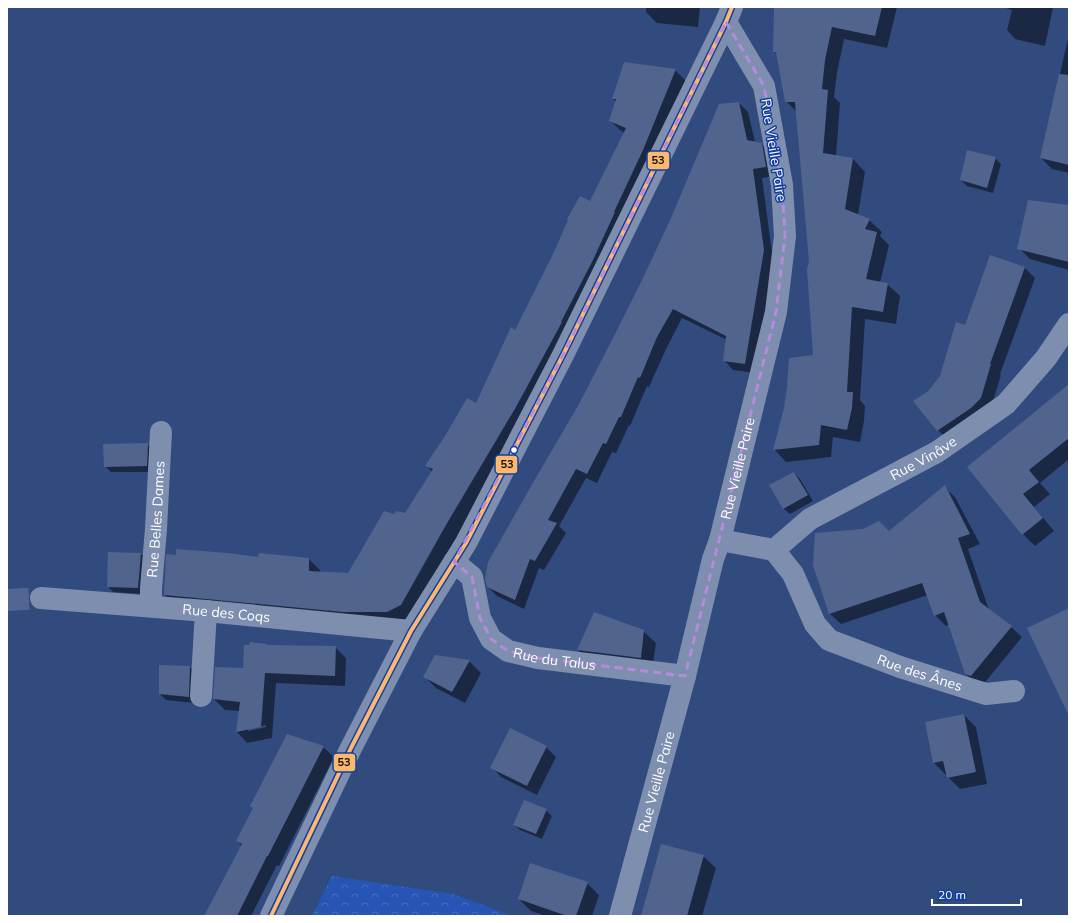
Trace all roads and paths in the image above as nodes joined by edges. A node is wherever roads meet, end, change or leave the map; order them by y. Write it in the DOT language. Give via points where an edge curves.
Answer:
graph roads {
  1 [pos="729,14"];
  2 [pos="1069,324"];
  3 [pos="161,432"];
  4 [pos="720,540"];
  5 [pos="774,550"];
  6 [pos="454,562"];
  7 [pos="41,598"];
  8 [pos="151,606"];
  9 [pos="206,611"];
  10 [pos="411,631"];
  11 [pos="685,676"];
  12 [pos="1014,691"];
  13 [pos="201,696"];
  14 [pos="271,916"];
  15 [pos="620,916"];
  1 -- 4 [label="street, Rue Vieille Paire" via="764,86 782,185 785,236 776,312"];
  1 -- 6 [label="street" via="563,355"];
  2 -- 5 [label="street, Rue Vinâve" via="1046,358 1006,404 937,452 810,518"];
  3 -- 8 [label="street, Rue Belles Dames"];
  4 -- 5 [label="street"];
  4 -- 11 [label="street, Rue Vieille Paire" via="713,558"];
  5 -- 12 [label="street, Rue des Ânes" via="793,574 815,624 829,640 900,667 986,694"];
  6 -- 10 [label="street"];
  6 -- 11 [label="street, Rue du Talus" via="472,577 480,618 492,639 508,651 538,658"];
  7 -- 8 [label="street, Rue des Coqs"];
  8 -- 9 [label="street, Rue des Coqs"];
  9 -- 10 [label="street, Rue des Coqs"];
  9 -- 13 [label="street"];
  10 -- 14 [label="street" via="351,748"];
  11 -- 15 [label="street, Rue Vieille Paire"];
}
